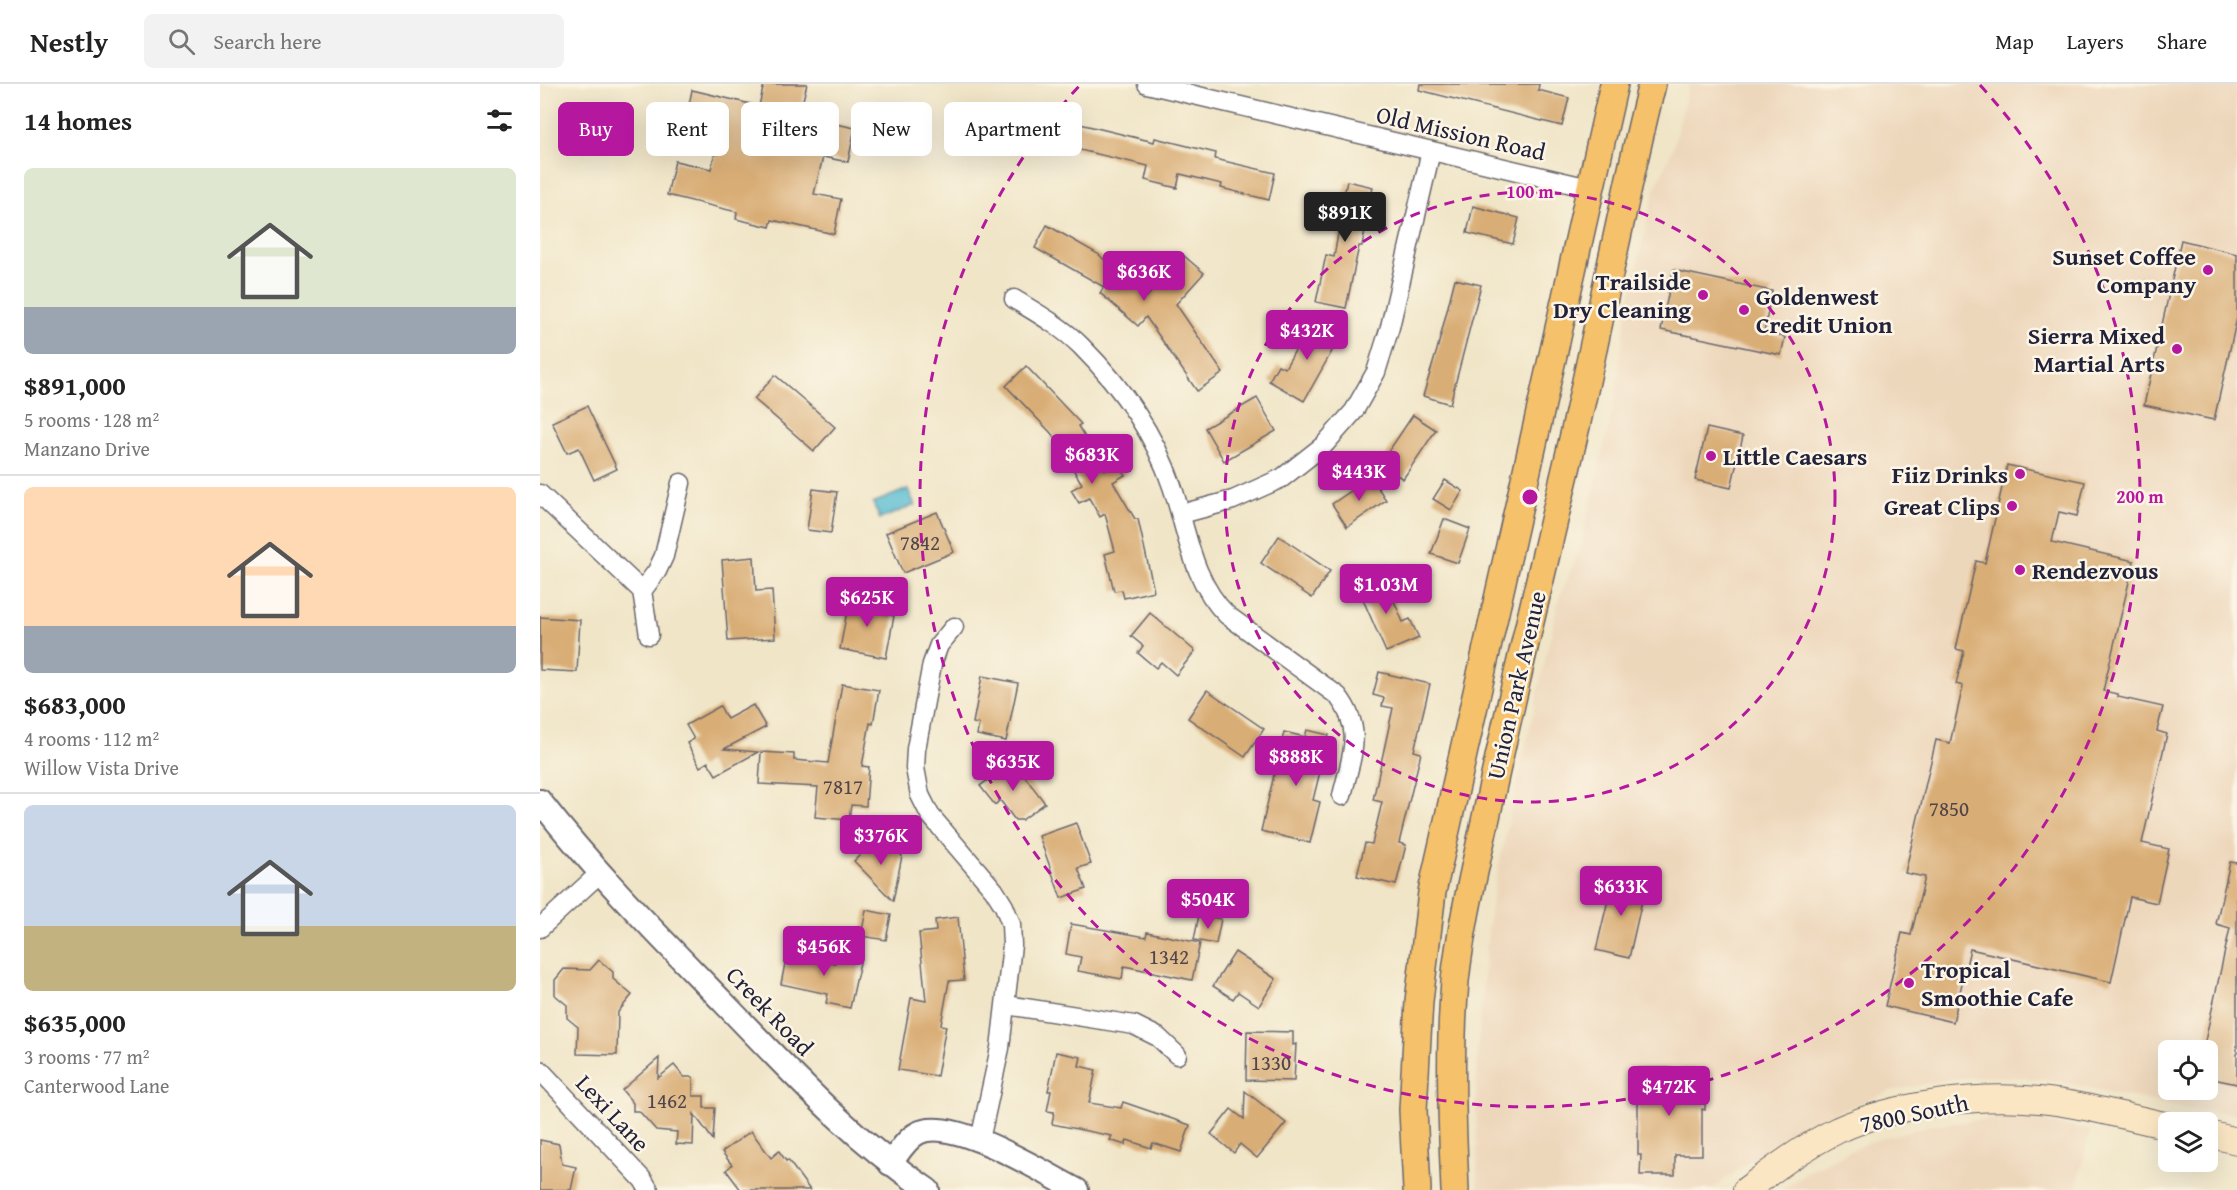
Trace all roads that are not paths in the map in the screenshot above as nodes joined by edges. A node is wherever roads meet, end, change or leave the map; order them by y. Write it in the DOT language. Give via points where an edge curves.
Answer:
graph roads {
  1 [pos="1147,84"];
  2 [pos="1614,84"];
  3 [pos="1652,84"];
  4 [pos="1431,151"];
  5 [pos="1589,188"];
  6 [pos="1014,299"];
  7 [pos="681,483"];
  8 [pos="540,494"];
  9 [pos="1180,514"];
  10 [pos="642,591"];
  11 [pos="954,627"];
  12 [pos="649,635"];
  13 [pos="1342,796"];
  14 [pos="540,801"];
  15 [pos="1439,862"];
  16 [pos="600,873"];
  17 [pos="540,928"];
  18 [pos="1456,978"];
  19 [pos="1006,1005"];
  20 [pos="1177,1055"];
  21 [pos="540,1070"];
  22 [pos="2158,1124"];
  23 [pos="2218,1136"];
  24 [pos="980,1140"];
  25 [pos="2237,1141"];
  26 [pos="890,1164"];
  27 [pos="649,1190"];
  28 [pos="928,1190"];
  29 [pos="1077,1190"];
  30 [pos="1417,1190"];
  31 [pos="1455,1190"];
  32 [pos="1746,1190"];
  1 -- 4 [label="street, Old Mission Road"];
  2 -- 5 [label="main road, Union Park Avenue"];
  3 -- 18 [label="main road, Union Park Avenue" via="1508,715"];
  4 -- 5 [label="street, Old Mission Road"];
  4 -- 9 [label="street" via="1390,327 1376,372 1354,411 1324,445 1282,478 1233,500"];
  5 -- 15 [label="main road, Union Park Avenue"];
  6 -- 9 [label="street" via="1080,345 1135,410 1172,485"];
  7 -- 10 [label="street" via="664,556"];
  8 -- 10 [label="street"];
  9 -- 13 [label="street" via="1215,604 1338,696 1348,709 1354,725 1354,742"];
  10 -- 12 [label="street"];
  11 -- 19 [label="street" via="939,645 932,664 915,768 920,795 930,815 1005,906 1012,945"];
  14 -- 16 [label="street, Creek Road"];
  15 -- 18 [label="main road" via="1447,909 1444,956 1447,971"];
  15 -- 30 [label="main road, Union Park Avenue" via="1419,1001 1413,1110"];
  16 -- 17 [label="street"];
  16 -- 26 [label="street, Creek Road" via="817,1100"];
  18 -- 31 [label="main road, Union Park Avenue" via="1451,1095"];
  19 -- 20 [label="street" via="1134,1025 1158,1037"];
  19 -- 24 [label="street"];
  21 -- 27 [label="street, Lexi Lane"];
  22 -- 32 [label="main road, 7800 South" via="2041,1100 1989,1098 1943,1102 1884,1115 1838,1131 1790,1158"];
  23 -- 25 [label="main road"];
  24 -- 26 [label="street" via="944,1129 919,1132"];
  24 -- 29 [label="street"];
  26 -- 28 [label="street, Creek Road"];
}
